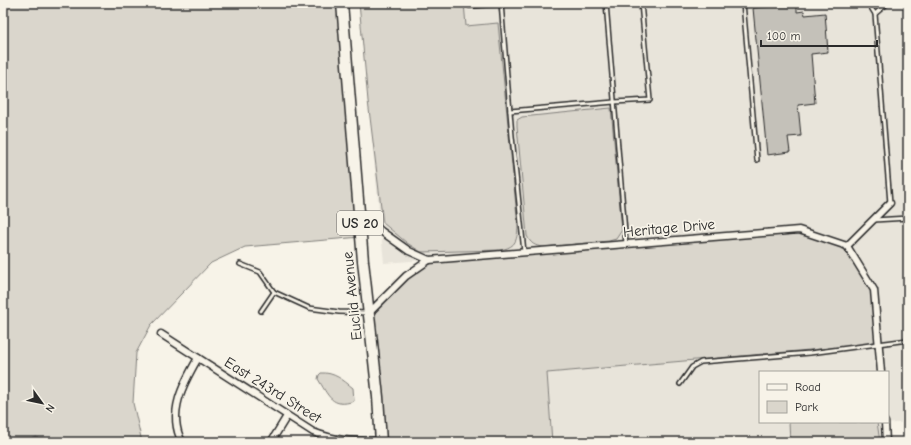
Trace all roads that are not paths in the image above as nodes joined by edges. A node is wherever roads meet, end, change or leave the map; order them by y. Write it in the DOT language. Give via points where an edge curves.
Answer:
graph roads {
  1 [pos="342,3"];
  2 [pos="501,3"];
  3 [pos="606,3"];
  4 [pos="641,3"];
  5 [pos="743,3"];
  6 [pos="868,3"];
  7 [pos="888,3"];
  8 [pos="470,6"];
  9 [pos="875,14"];
  10 [pos="614,102"];
  11 [pos="510,111"];
  12 [pos="757,160"];
  13 [pos="890,203"];
  14 [pos="359,210"];
  15 [pos="908,218"];
  16 [pos="872,221"];
  17 [pos="626,245"];
  18 [pos="847,246"];
  19 [pos="524,253"];
  20 [pos="429,260"];
  21 [pos="240,264"];
  22 [pos="274,292"];
  23 [pos="262,311"];
  24 [pos="369,313"];
  25 [pos="161,334"];
  26 [pos="908,340"];
  27 [pos="878,344"];
  28 [pos="198,358"];
  29 [pos="881,371"];
  30 [pos="680,384"];
  31 [pos="287,416"];
  32 [pos="885,423"];
  33 [pos="182,442"];
  34 [pos="271,442"];
  35 [pos="381,442"];
  36 [pos="886,442"];
  1 -- 14 [label="main road, Euclid Avenue / US 20"];
  2 -- 8 [label="lane"];
  2 -- 11 [label="lane"];
  3 -- 10 [label="lane"];
  4 -- 10 [label="lane" via="650,100"];
  5 -- 12 [label="lane"];
  6 -- 9 [label="lane"];
  7 -- 9 [label="lane"];
  9 -- 13 [label="lane"];
  10 -- 11 [label="lane"];
  10 -- 17 [label="lane"];
  11 -- 19 [label="lane"];
  13 -- 16 [label="street"];
  14 -- 20 [label="street, Heritage Drive" via="381,232 409,251"];
  14 -- 24 [label="main road, Euclid Avenue / US 20"];
  15 -- 16 [label="lane"];
  16 -- 18 [label="street"];
  17 -- 18 [label="street, Heritage Drive" via="799,230"];
  17 -- 19 [label="street, Heritage Drive"];
  18 -- 27 [label="street" via="874,290"];
  19 -- 20 [label="street, Heritage Drive"];
  20 -- 24 [label="street" via="406,276"];
  21 -- 22 [label="lane" via="260,272"];
  22 -- 23 [label="lane"];
  22 -- 24 [label="lane" via="309,308"];
  24 -- 35 [label="main road, Euclid Avenue / US 20"];
  25 -- 28 [label="street, East 243rd Street"];
  26 -- 27 [label="lane"];
  27 -- 29 [label="street"];
  27 -- 30 [label="lane" via="810,353 701,362 692,367"];
  28 -- 31 [label="street, East 243rd Street"];
  28 -- 33 [label="street" via="184,382 178,403 176,421"];
  31 -- 34 [label="street"];
  31 -- 35 [label="street, East 243rd Street" via="313,432 329,438"];
  32 -- 36 [label="street"];
}
